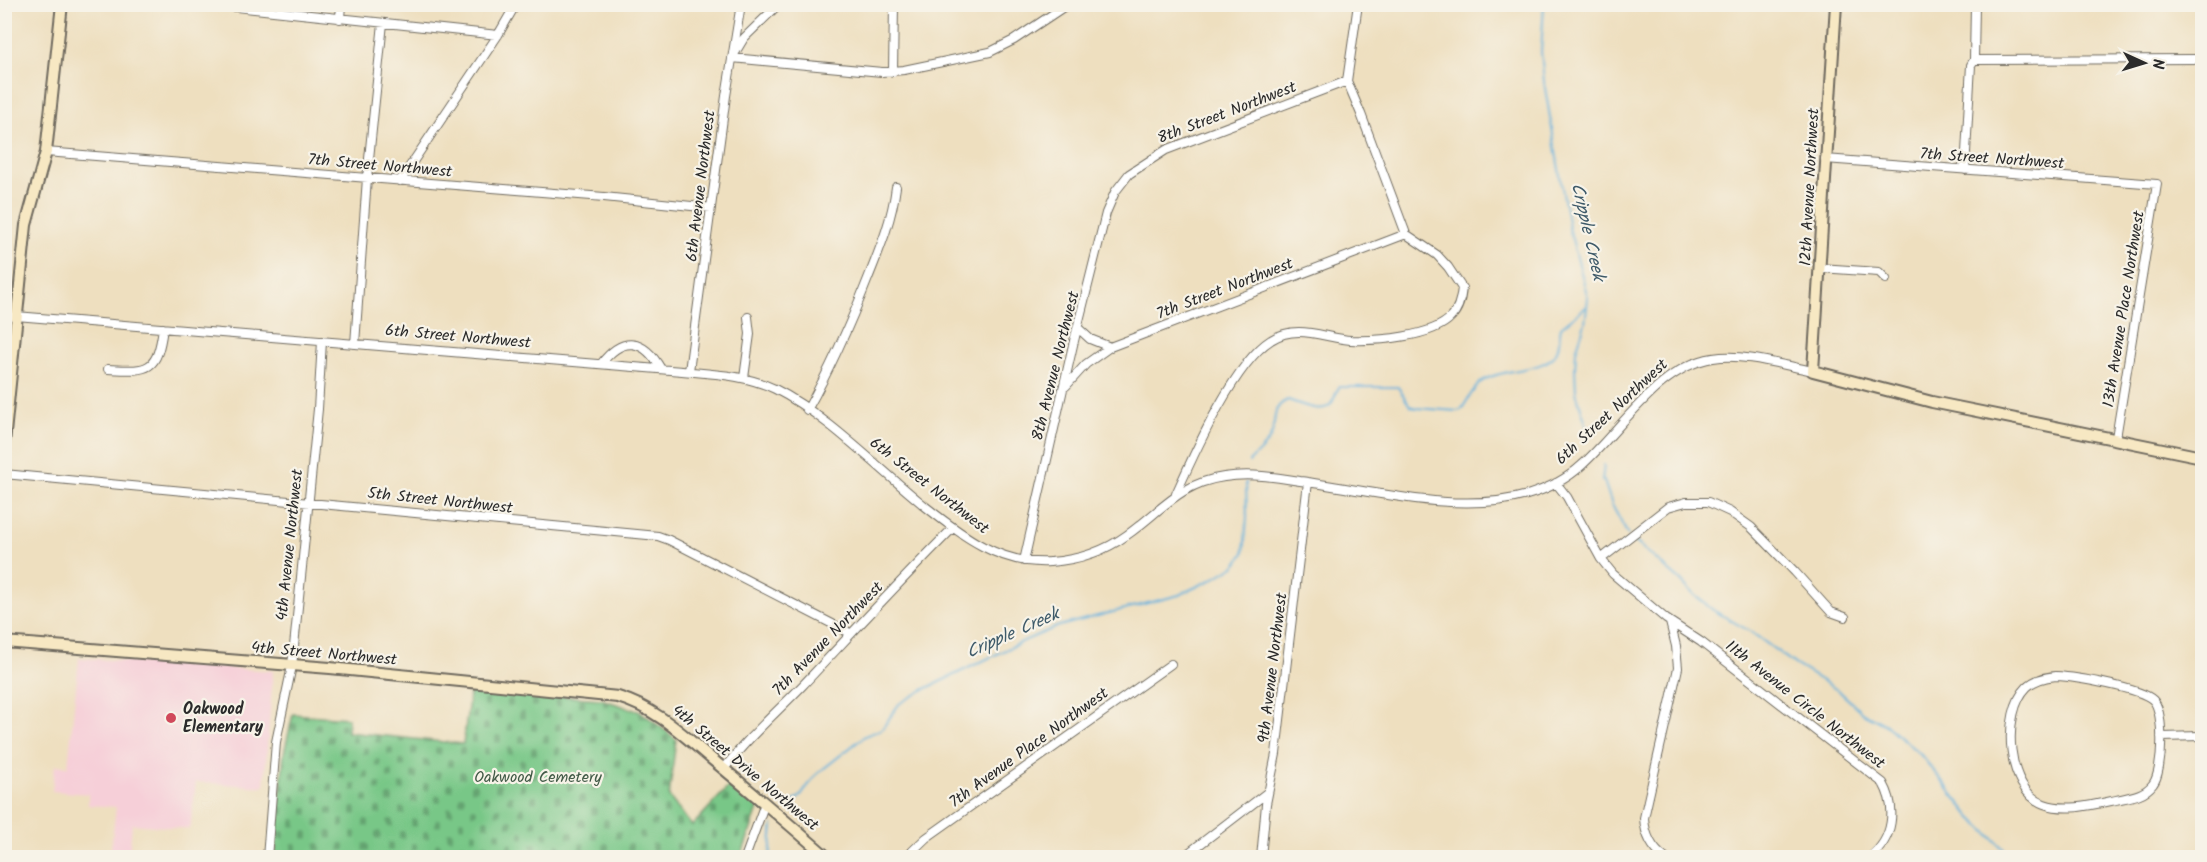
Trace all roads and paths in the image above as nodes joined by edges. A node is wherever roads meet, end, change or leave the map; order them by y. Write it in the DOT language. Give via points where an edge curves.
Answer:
graph roads {
  1 [pos="62,4"];
  2 [pos="208,4"];
  3 [pos="341,4"];
  4 [pos="516,4"];
  5 [pos="741,4"];
  6 [pos="779,4"];
  7 [pos="894,4"];
  8 [pos="1068,4"];
  9 [pos="1358,4"];
  10 [pos="1836,4"];
  11 [pos="1975,4"];
  12 [pos="340,19"];
  13 [pos="383,23"];
  14 [pos="498,35"];
  15 [pos="732,58"];
  16 [pos="2202,59"];
  17 [pos="1974,60"];
  18 [pos="893,72"];
  19 [pos="1347,81"];
  20 [pos="46,152"];
  21 [pos="1825,159"];
  22 [pos="1965,170"];
  23 [pos="368,178"];
  24 [pos="400,181"];
  25 [pos="1123,181"];
  26 [pos="2157,184"];
  27 [pos="896,187"];
  28 [pos="711,208"];
  29 [pos="1406,234"];
  30 [pos="1820,268"];
  31 [pos="1886,279"];
  32 [pos="10,316"];
  33 [pos="748,317"];
  34 [pos="163,328"];
  35 [pos="1078,328"];
  36 [pos="322,341"];
  37 [pos="355,344"];
  38 [pos="1110,347"];
  39 [pos="601,364"];
  40 [pos="108,369"];
  41 [pos="661,369"];
  42 [pos="689,371"];
  43 [pos="1813,371"];
  44 [pos="744,378"];
  45 [pos="1065,387"];
  46 [pos="807,410"];
  47 [pos="2116,438"];
  48 [pos="4,443"];
  49 [pos="2202,457"];
  50 [pos="4,474"];
  51 [pos="1308,482"];
  52 [pos="1556,483"];
  53 [pos="1176,494"];
  54 [pos="307,503"];
  55 [pos="953,528"];
  56 [pos="1601,559"];
  57 [pos="1024,561"];
  58 [pos="1845,617"];
  59 [pos="1670,622"];
  60 [pos="850,633"];
  61 [pos="4,642"];
  62 [pos="1171,664"];
  63 [pos="292,666"];
  64 [pos="640,705"];
  65 [pos="2202,736"];
  66 [pos="2161,737"];
  67 [pos="724,769"];
  68 [pos="1268,792"];
  69 [pos="765,803"];
  70 [pos="745,857"];
  71 [pos="267,858"];
  72 [pos="828,858"];
  73 [pos="905,858"];
  74 [pos="1182,858"];
  75 [pos="1261,858"];
  76 [pos="1665,858"];
  77 [pos="1869,858"];
  1 -- 20 [label="main road"];
  2 -- 12 [label="street"];
  3 -- 12 [label="street"];
  4 -- 14 [label="street"];
  5 -- 15 [label="street, 6th Avenue Northwest"];
  6 -- 15 [label="street" via="744,38"];
  7 -- 18 [label="street"];
  8 -- 18 [label="street" via="996,50"];
  9 -- 19 [label="street"];
  10 -- 21 [label="main road, 12th Avenue Northwest"];
  11 -- 17 [label="street"];
  12 -- 13 [label="street"];
  13 -- 14 [label="street"];
  13 -- 23 [label="street"];
  14 -- 24 [label="street"];
  15 -- 18 [label="street"];
  15 -- 28 [label="street, 6th Avenue Northwest"];
  16 -- 17 [label="street"];
  17 -- 22 [label="street"];
  19 -- 25 [label="street, 8th Street Northwest" via="1176,146 1138,167"];
  19 -- 29 [label="street"];
  20 -- 23 [label="street, 7th Street Northwest"];
  20 -- 32 [label="main road" via="26,225"];
  21 -- 22 [label="street, 7th Street Northwest"];
  21 -- 30 [label="main road, 12th Avenue Northwest"];
  22 -- 26 [label="street, 7th Street Northwest"];
  23 -- 24 [label="street, 7th Street Northwest"];
  23 -- 37 [label="street"];
  24 -- 28 [label="street, 7th Street Northwest"];
  25 -- 35 [label="street, 8th Avenue Northwest" via="1106,213"];
  26 -- 47 [label="street, 13th Avenue Place Northwest"];
  27 -- 46 [label="street" via="889,224 850,327"];
  28 -- 42 [label="street, 6th Avenue Northwest"];
  29 -- 38 [label="street, 7th Street Northwest"];
  29 -- 53 [label="street" via="1437,255 1462,288 1452,317 1435,328 1406,336 1366,340 1297,332 1277,336 1261,347 1230,388"];
  30 -- 31 [label="street" via="1879,272"];
  30 -- 43 [label="main road, 12th Avenue Northwest"];
  32 -- 34 [label="street, 6th Street Northwest"];
  32 -- 48 [label="main road"];
  33 -- 44 [label="street" via="750,334"];
  34 -- 36 [label="street, 6th Street Northwest"];
  34 -- 40 [label="street" via="153,363 141,371"];
  35 -- 38 [label="street" via="1090,339"];
  35 -- 45 [label="street, 8th Avenue Northwest"];
  36 -- 37 [label="street, 6th Street Northwest"];
  36 -- 54 [label="street, 4th Avenue Northwest"];
  37 -- 39 [label="street, 6th Street Northwest"];
  38 -- 45 [label="street, 7th Street Northwest" via="1086,364"];
  39 -- 41 [label="street, 6th Street Northwest"];
  39 -- 41 [label="street" via="623,345 637,345 653,355"];
  41 -- 42 [label="street, 6th Street Northwest"];
  42 -- 44 [label="street, 6th Street Northwest"];
  43 -- 47 [label="main road, 6th Street Northwest" via="1932,402"];
  43 -- 52 [label="street, 6th Street Northwest" via="1734,357 1690,364 1673,373 1582,465"];
  44 -- 46 [label="street, 6th Street Northwest" via="779,391"];
  45 -- 57 [label="street, 8th Avenue Northwest"];
  46 -- 55 [label="street, 6th Street Northwest"];
  47 -- 49 [label="main road, 6th Street Northwest"];
  50 -- 54 [label="street, 5th Street Northwest"];
  51 -- 52 [label="street, 6th Street Northwest" via="1470,504 1511,499"];
  51 -- 53 [label="street, 6th Street Northwest" via="1228,476 1203,481"];
  51 -- 68 [label="street, 9th Avenue Northwest" via="1276,754"];
  52 -- 56 [label="street, 11th Avenue Circle Northwest"];
  53 -- 57 [label="street, 6th Street Northwest" via="1129,533 1098,551 1064,561"];
  54 -- 60 [label="street, 5th Street Northwest" via="658,536"];
  54 -- 63 [label="street, 4th Avenue Northwest"];
  55 -- 57 [label="street, 6th Street Northwest" via="987,549"];
  55 -- 60 [label="street, 7th Avenue Northwest"];
  56 -- 58 [label="street" via="1668,507 1708,502 1751,527 1831,612"];
  56 -- 59 [label="street, 11th Avenue Circle Northwest"];
  59 -- 76 [label="street" via="1678,668 1644,818 1648,838"];
  59 -- 77 [label="street, 11th Avenue Circle Northwest" via="1883,783 1892,804 1891,822 1884,841"];
  60 -- 67 [label="street, 7th Avenue Northwest"];
  61 -- 63 [label="main road, 4th Street Northwest"];
  62 -- 73 [label="street, 7th Avenue Place Northwest" via="926,838"];
  63 -- 64 [label="main road, 4th Street Northwest" via="576,692 618,697"];
  63 -- 71 [label="street, 4th Avenue Northwest" via="276,742"];
  64 -- 67 [label="main road, 4th Street Drive Northwest"];
  65 -- 66 [label="street"];
  66 -- 66 [label="street" via="2158,711 2148,696 2079,679 2047,677 2026,688 2016,704 2011,737 2013,762 2025,790 2042,803 2058,807 2099,804 2140,794 2152,785 2159,768"];
  67 -- 69 [label="main road, 4th Street Drive Northwest"];
  68 -- 74 [label="street"];
  68 -- 75 [label="street, 9th Avenue Northwest"];
  69 -- 70 [label="street"];
  69 -- 72 [label="main road, 4th Street Drive Northwest"];
}
